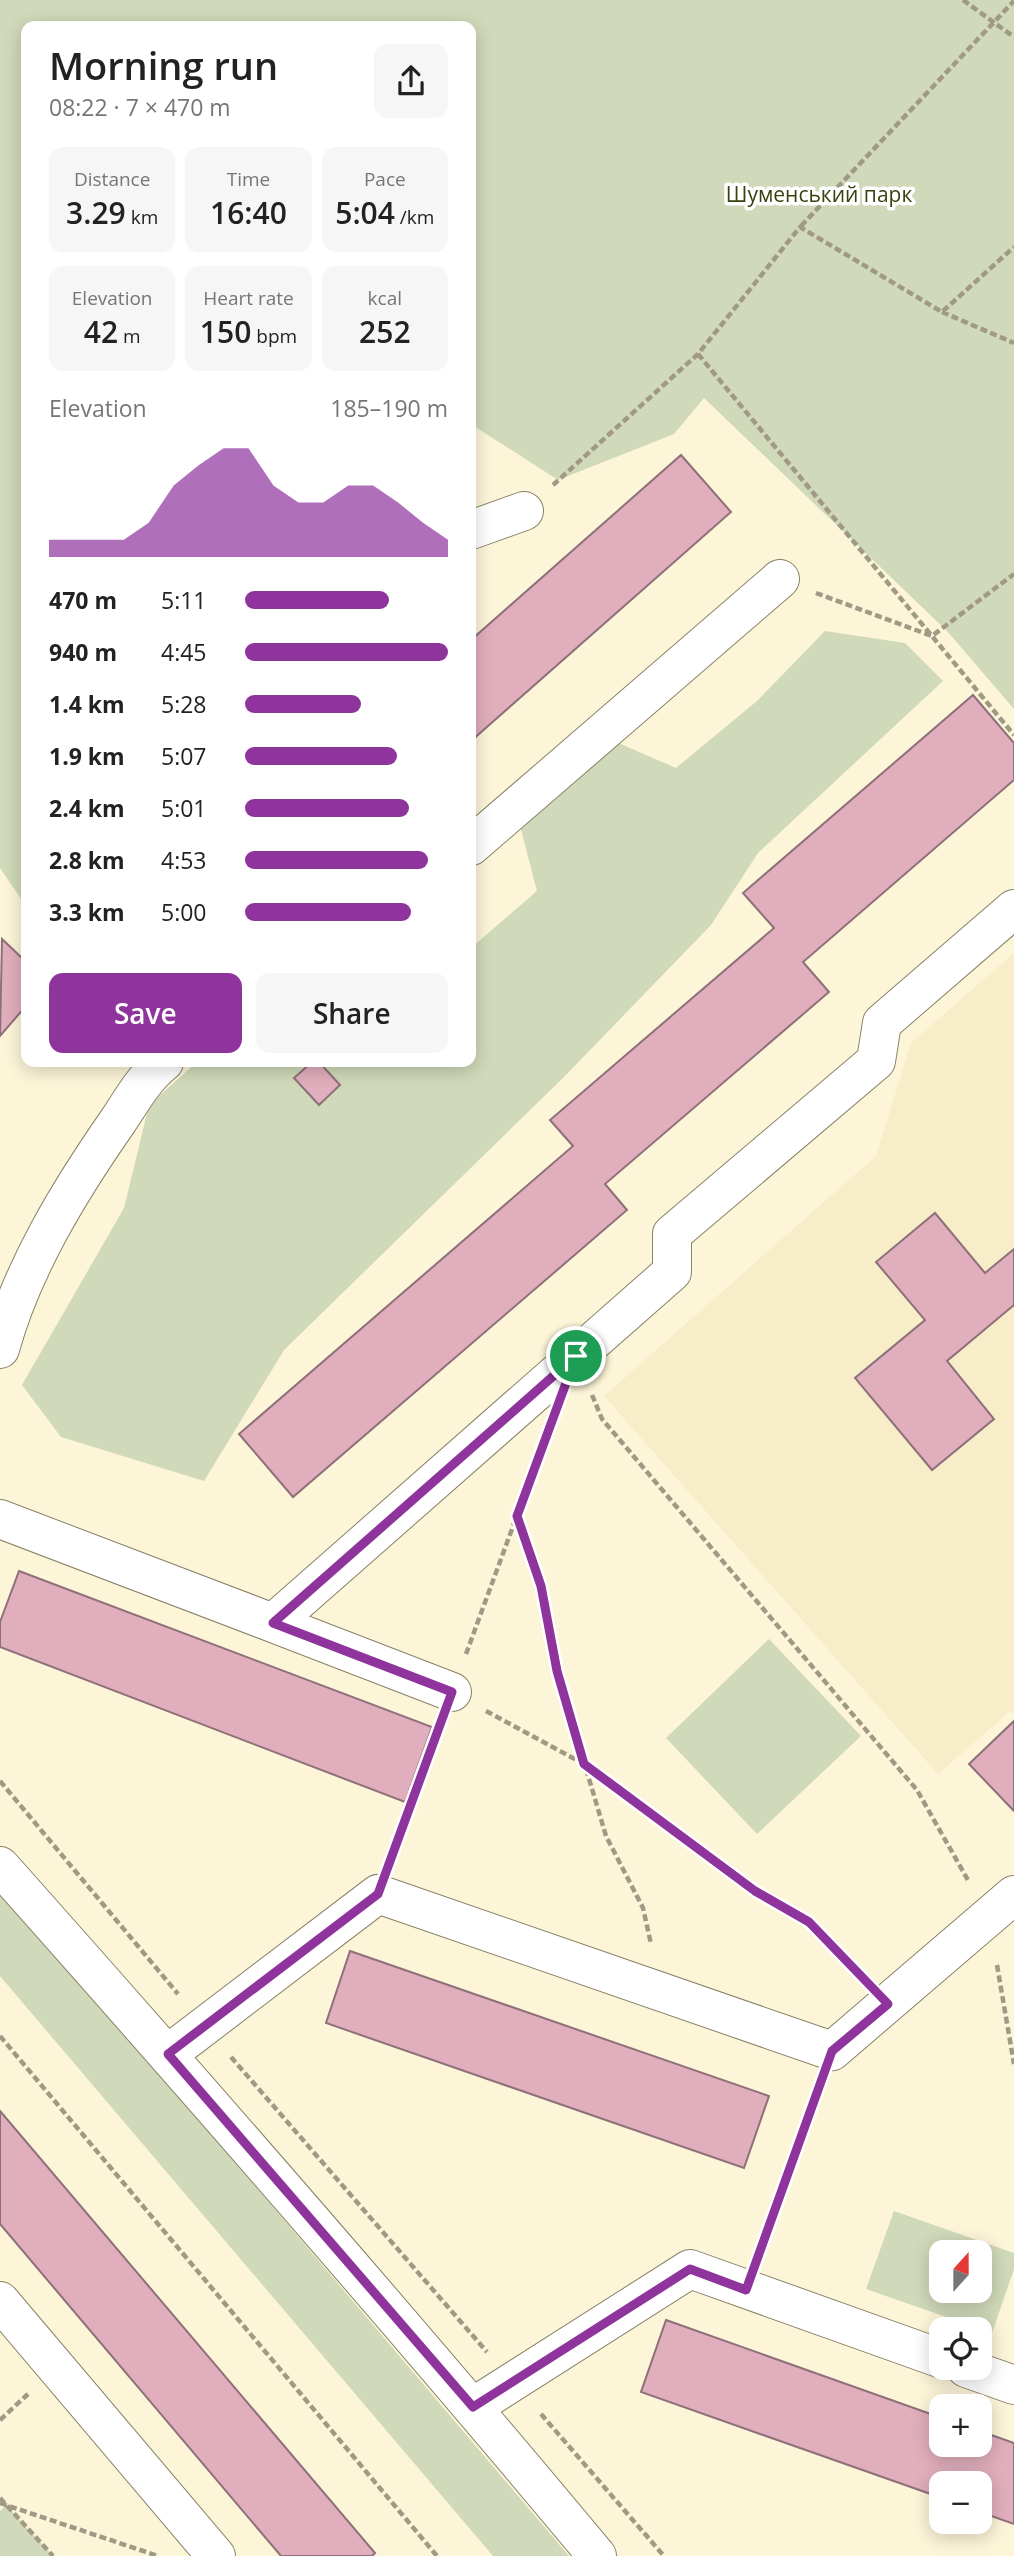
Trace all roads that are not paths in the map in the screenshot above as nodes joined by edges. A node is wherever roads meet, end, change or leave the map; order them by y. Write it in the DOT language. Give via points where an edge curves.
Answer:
graph roads {
  1 [pos="524,511"];
  2 [pos="476,528"];
  3 [pos="780,579"];
  4 [pos="476,842"];
  5 [pos="1014,909"];
  6 [pos="158,1067"];
  7 [pos="0,1349"];
  8 [pos="0,1519"];
  9 [pos="273,1623"];
  10 [pos="452,1692"];
  11 [pos="0,1866"];
  12 [pos="1001,1906"];
  13 [pos="168,2054"];
  14 [pos="0,2301"];
  15 [pos="929,2354"];
  16 [pos="992,2377"];
  17 [pos="1014,2385"];
  18 [pos="473,2407"];
  19 [pos="216,2556"];
  20 [pos="597,2556"];
  1 -- 2 [label="street"];
  3 -- 4 [label="street"];
  5 -- 9 [label="street" via="882,1023 876,1061 672,1234 672,1272"];
  6 -- 7 [label="street" via="97,1151 49,1233 9,1316"];
  8 -- 9 [label="street"];
  9 -- 10 [label="street"];
  11 -- 13 [label="street"];
  12 -- 13 [label="street" via="832,2051 378,1894"];
  13 -- 18 [label="street"];
  14 -- 19 [label="street"];
  15 -- 18 [label="street" via="690,2269"];
  16 -- 17 [label="street"];
  18 -- 20 [label="street"];
}
